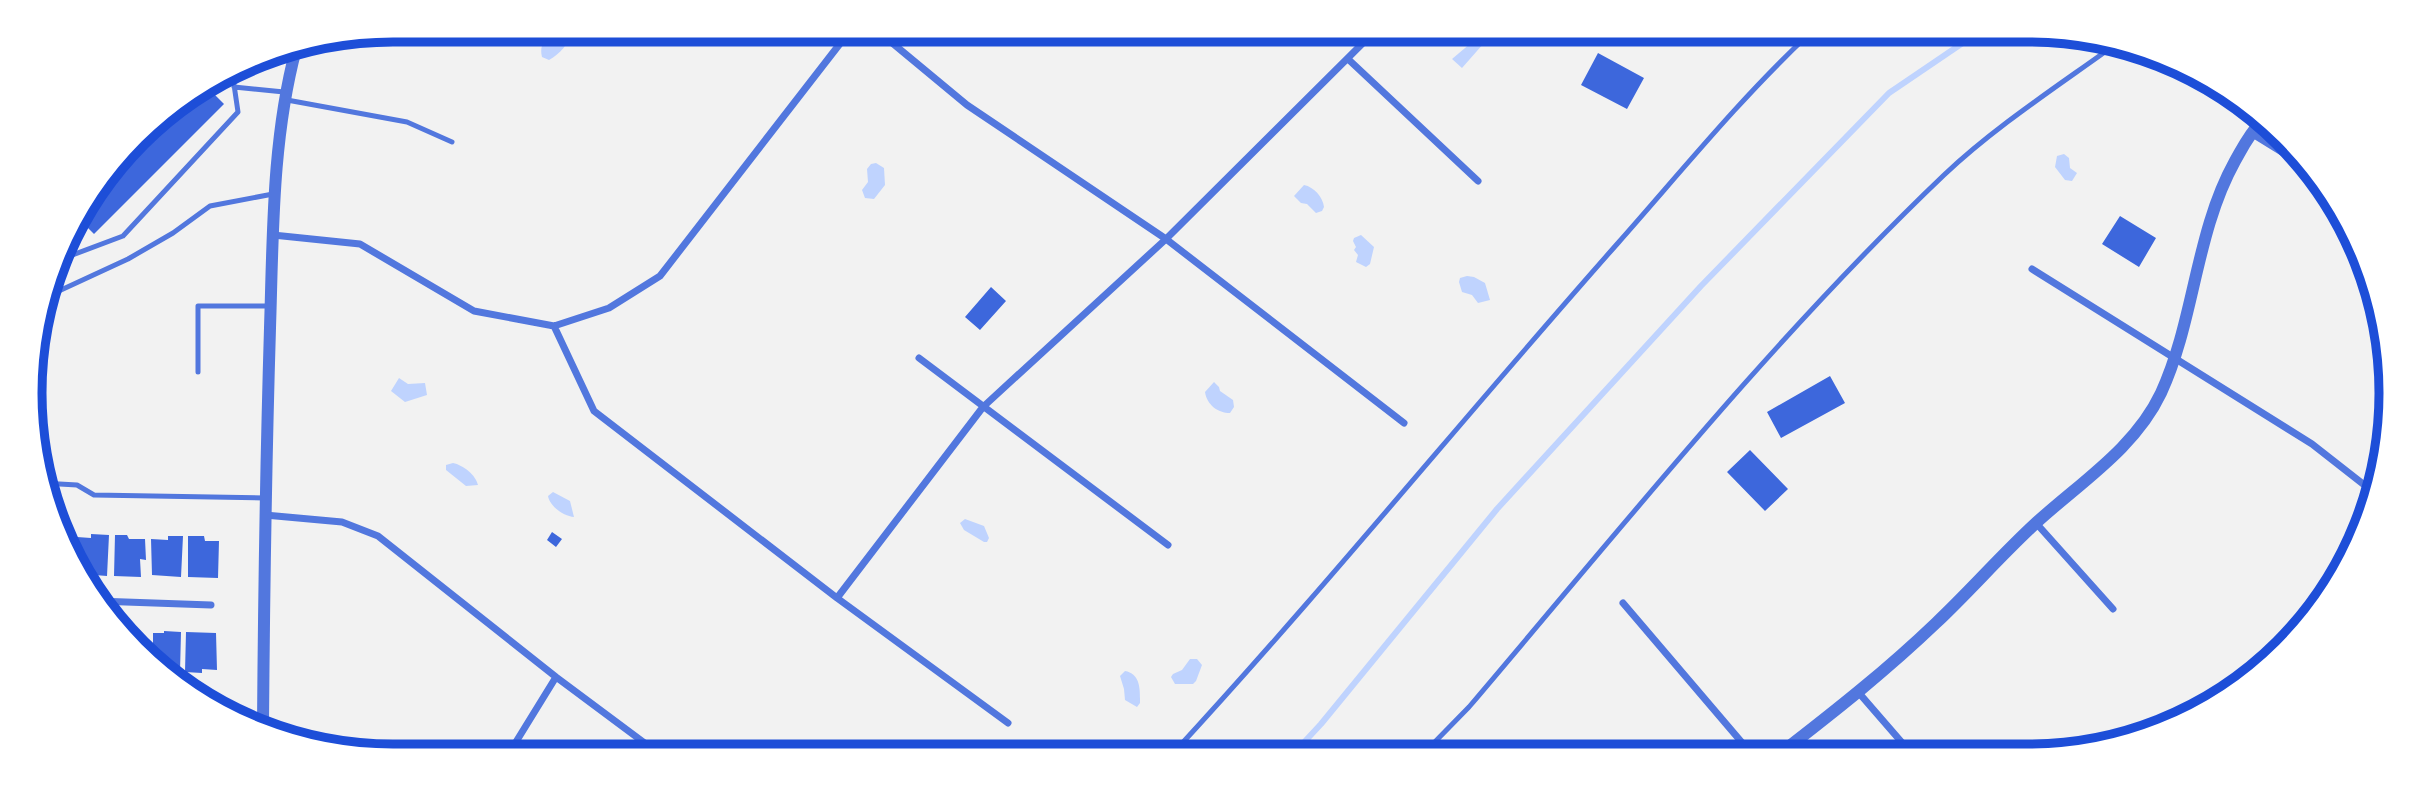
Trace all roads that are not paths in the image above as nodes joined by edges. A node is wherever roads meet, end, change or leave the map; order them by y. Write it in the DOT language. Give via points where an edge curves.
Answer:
graph roads {
  1 [pos="841,42"];
  2 [pos="891,42"];
  3 [pos="1364,42"];
  4 [pos="1801,42"];
  5 [pos="2106,51"];
  6 [pos="294,57"];
  7 [pos="1348,58"];
  8 [pos="233,81"];
  9 [pos="234,88"];
  10 [pos="284,96"];
  11 [pos="2256,127"];
  12 [pos="2251,132"];
  13 [pos="452,142"];
  14 [pos="2281,151"];
  15 [pos="1478,181"];
  16 [pos="276,193"];
  17 [pos="273,235"];
  18 [pos="1166,239"];
  19 [pos="70,256"];
  20 [pos="2032,269"];
  21 [pos="57,292"];
  22 [pos="271,306"];
  23 [pos="554,326"];
  24 [pos="2174,357"];
  25 [pos="919,358"];
  26 [pos="198,372"];
  27 [pos="983,407"];
  28 [pos="1404,423"];
  29 [pos="54,484"];
  30 [pos="2366,486"];
  31 [pos="265,498"];
  32 [pos="265,515"];
  33 [pos="2036,523"];
  34 [pos="1168,545"];
  35 [pos="837,598"];
  36 [pos="111,601"];
  37 [pos="1623,603"];
  38 [pos="211,605"];
  39 [pos="2113,609"];
  40 [pos="556,677"];
  41 [pos="1860,693"];
  42 [pos="263,719"];
  43 [pos="1008,723"];
  44 [pos="515,744"];
  45 [pos="646,744"];
  46 [pos="1181,744"];
  47 [pos="1433,744"];
  48 [pos="1743,744"];
  49 [pos="1793,744"];
  50 [pos="1903,744"];
  1 -- 23 [label="street" via="660,276 609,308"];
  2 -- 18 [label="street" via="967,105"];
  3 -- 7 [label="street"];
  4 -- 46 [label="lane" via="1588,276"];
  5 -- 47 [label="lane" via="1946,174 1796,325"];
  6 -- 10 [label="street"];
  7 -- 15 [label="street"];
  7 -- 18 [label="street"];
  8 -- 9 [label="lane"];
  9 -- 10 [label="lane"];
  9 -- 19 [label="lane" via="238,112 123,236"];
  10 -- 13 [label="lane" via="407,122"];
  10 -- 16 [label="street"];
  11 -- 12 [label="street"];
  12 -- 14 [label="street"];
  12 -- 24 [label="street" via="2211,213"];
  16 -- 17 [label="street"];
  16 -- 21 [label="lane" via="210,206 128,259"];
  17 -- 22 [label="street"];
  17 -- 23 [label="street" via="360,244 474,311"];
  18 -- 27 [label="street"];
  18 -- 28 [label="street"];
  20 -- 24 [label="street"];
  22 -- 26 [label="lane" via="198,306"];
  22 -- 31 [label="street"];
  23 -- 35 [label="street" via="594,411"];
  24 -- 30 [label="street" via="2312,444"];
  24 -- 33 [label="street" via="2139,430"];
  25 -- 27 [label="street"];
  27 -- 34 [label="street"];
  27 -- 35 [label="street"];
  29 -- 31 [label="lane" via="77,485 94,495"];
  31 -- 32 [label="street"];
  32 -- 40 [label="street" via="342,522 378,536"];
  32 -- 42 [label="street"];
  33 -- 39 [label="street"];
  33 -- 41 [label="street"];
  35 -- 43 [label="street"];
  36 -- 38 [label="street"];
  37 -- 48 [label="street"];
  40 -- 44 [label="street"];
  40 -- 45 [label="street"];
  41 -- 49 [label="street"];
  41 -- 50 [label="street"];
}
